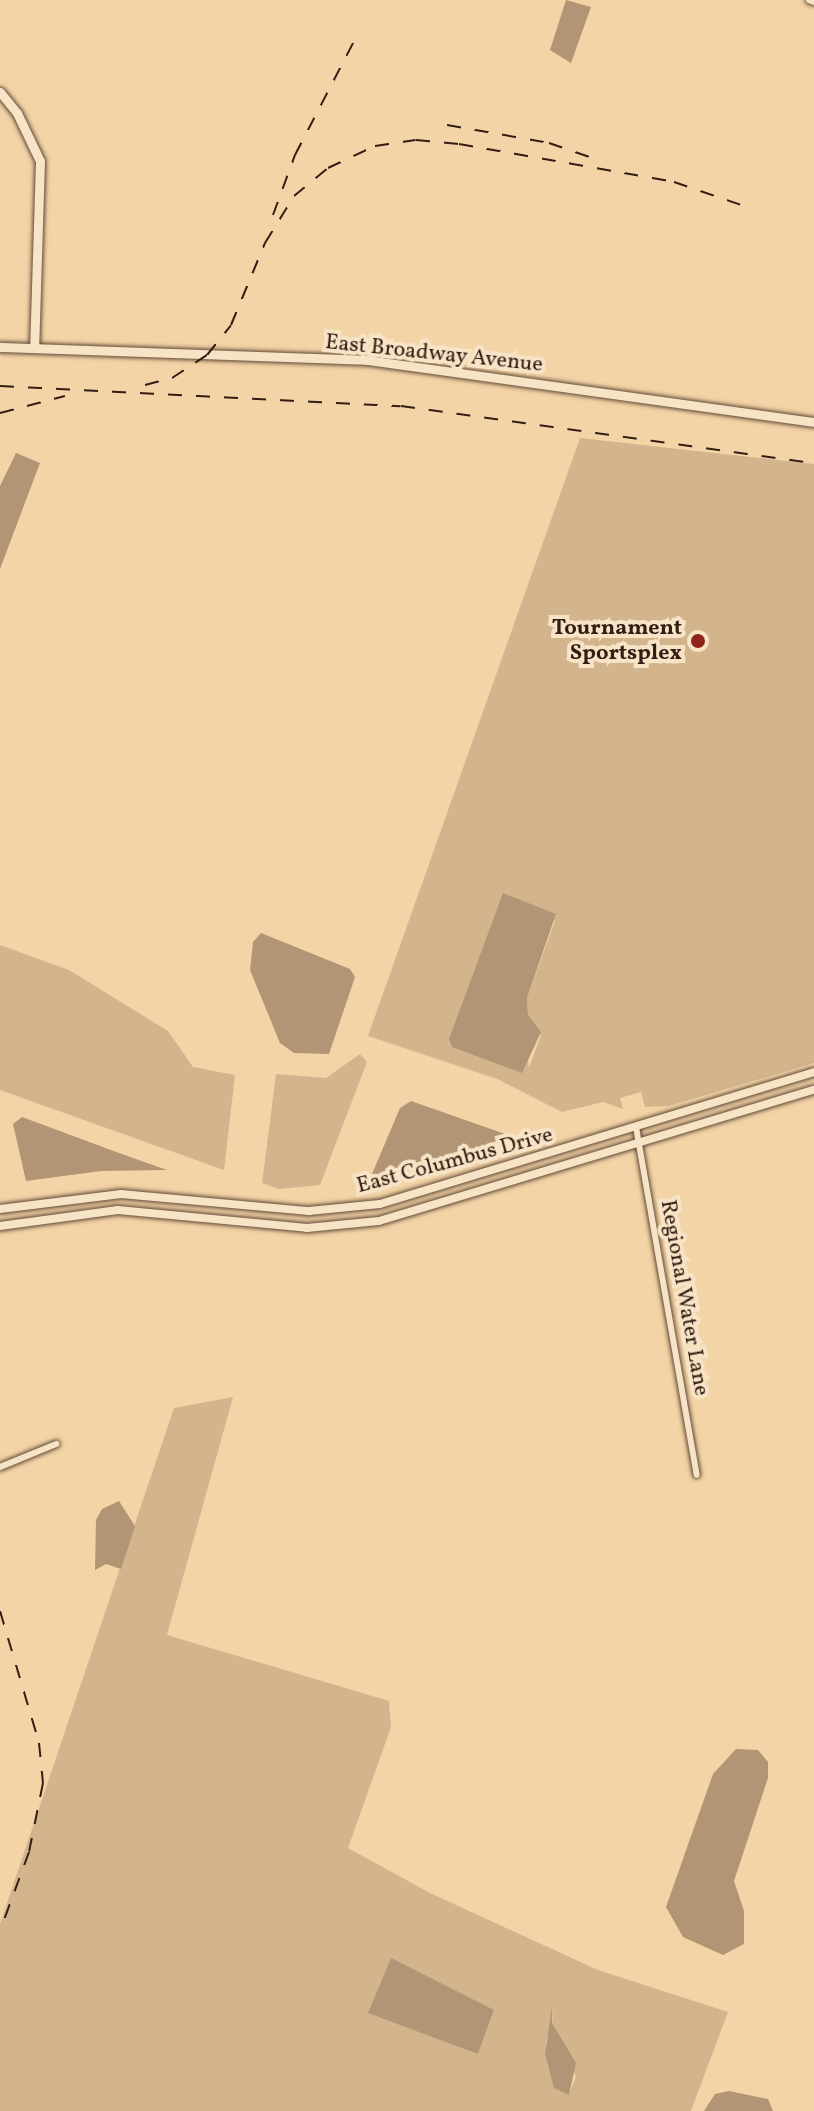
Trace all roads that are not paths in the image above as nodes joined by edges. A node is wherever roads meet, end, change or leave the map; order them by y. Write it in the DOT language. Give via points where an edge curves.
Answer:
graph roads {
  1 [pos="0,92"];
  2 [pos="0,347"];
  3 [pos="34,348"];
  4 [pos="814,422"];
  5 [pos="814,1072"];
  6 [pos="814,1090"];
  7 [pos="636,1127"];
  8 [pos="639,1143"];
  9 [pos="243,1205"];
  10 [pos="0,1209"];
  11 [pos="242,1222"];
  12 [pos="0,1226"];
  13 [pos="56,1444"];
  14 [pos="0,1467"];
  15 [pos="697,1475"];
  1 -- 3 [label="main road" via="22,121 40,161"];
  2 -- 3 [label="main road, East Broadway Avenue"];
  3 -- 4 [label="main road, East Broadway Avenue" via="367,360"];
  5 -- 7 [label="street, East Columbus Drive"];
  6 -- 8 [label="street, East Columbus Drive"];
  7 -- 8 [label="street, Regional Water Lane"];
  7 -- 9 [label="street, East Columbus Drive" via="380,1204 309,1211"];
  8 -- 11 [label="street, East Columbus Drive" via="379,1221 307,1228"];
  8 -- 15 [label="street, Regional Water Lane"];
  9 -- 10 [label="street, East Columbus Drive" via="121,1194"];
  9 -- 11 [label="street"];
  11 -- 12 [label="street, East Columbus Drive" via="118,1210"];
  13 -- 14 [label="street"];
}
